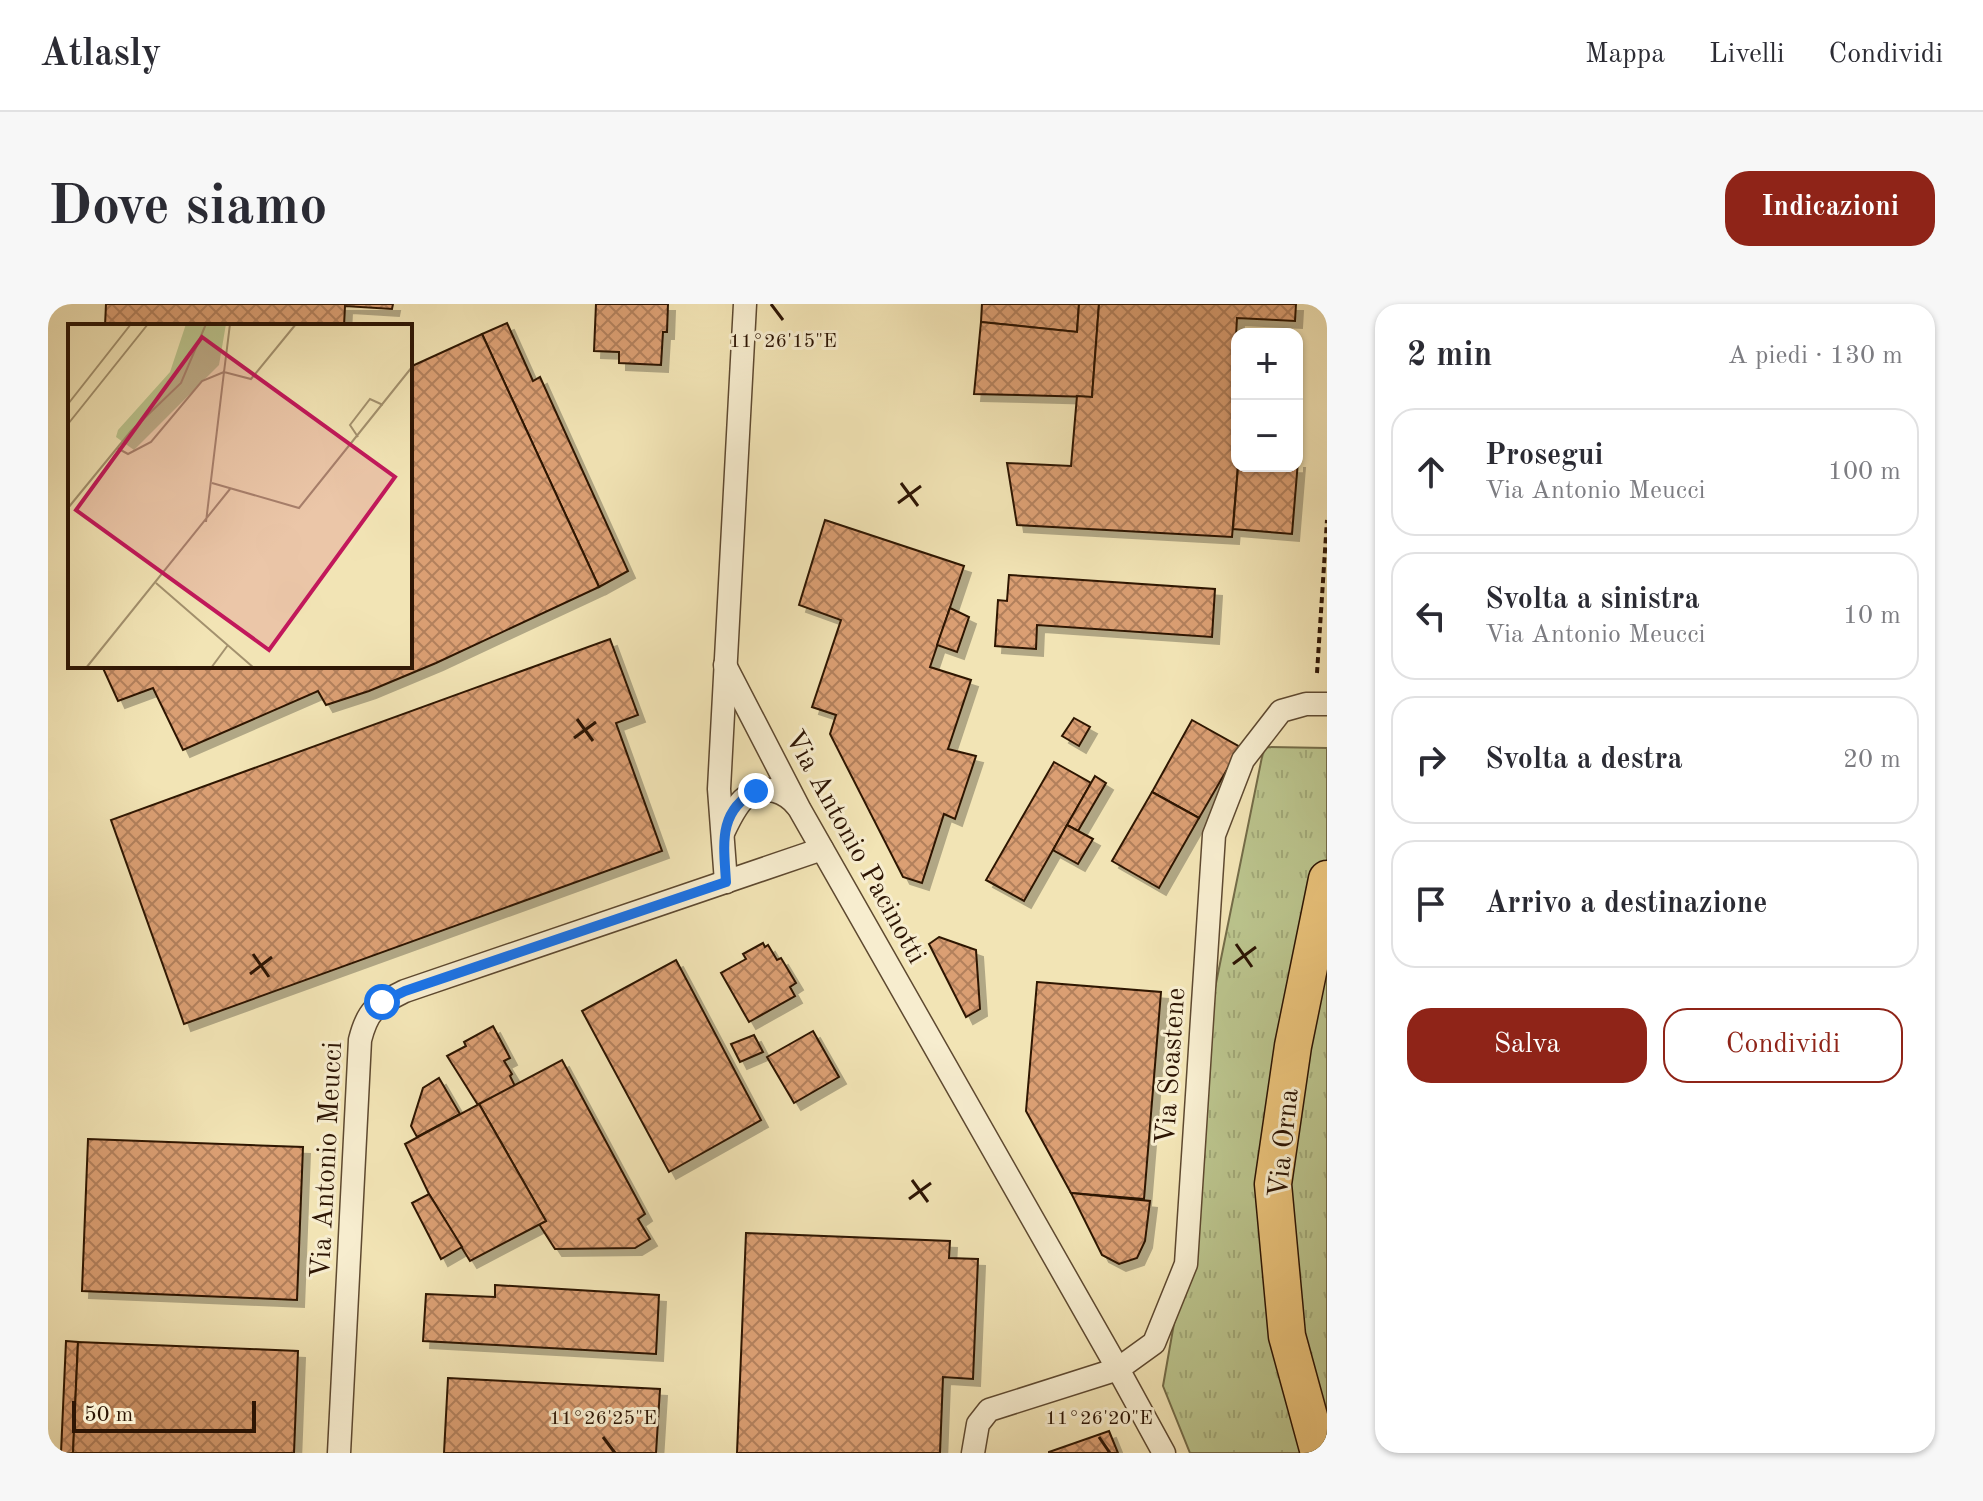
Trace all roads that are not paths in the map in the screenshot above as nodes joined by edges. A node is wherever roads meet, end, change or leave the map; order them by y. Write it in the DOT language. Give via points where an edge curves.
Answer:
graph roads {
  1 [pos="745,304"];
  2 [pos="725,665"];
  3 [pos="1327,704"];
  4 [pos="800,810"];
  5 [pos="723,833"];
  6 [pos="822,849"];
  7 [pos="1327,879"];
  8 [pos="726,882"];
  9 [pos="1118,1369"];
  10 [pos="339,1453"];
  11 [pos="973,1453"];
  12 [pos="1164,1453"];
  13 [pos="1319,1453"];
  1 -- 2 [label="street"];
  2 -- 4 [label="street, Via Antonio Pacinotti"];
  2 -- 5 [label="street" via="719,789"];
  3 -- 9 [label="street, Via Soastene" via="1281,711 1243,760 1214,835 1186,1264 1154,1343"];
  4 -- 5 [label="street" via="781,793 756,791 736,806"];
  4 -- 6 [label="street, Via Antonio Pacinotti"];
  5 -- 8 [label="street"];
  6 -- 8 [label="street, Via Antonio Meucci"];
  6 -- 9 [label="street, Via Antonio Pacinotti"];
  7 -- 13 [label="main road, Via Orna" via="1293,1046 1273,1184 1287,1336"];
  8 -- 10 [label="street, Via Antonio Meucci" via="405,991 365,1017"];
  9 -- 11 [label="street, Via Soastene" via="989,1410 978,1424"];
  9 -- 12 [label="street"];
}
